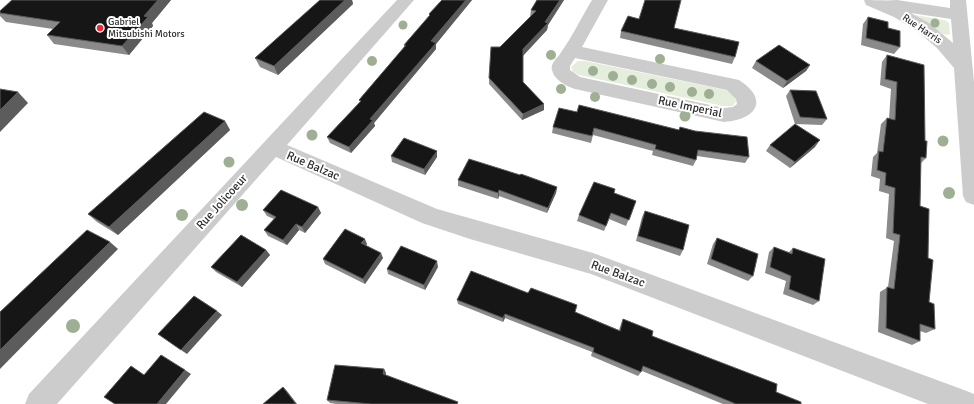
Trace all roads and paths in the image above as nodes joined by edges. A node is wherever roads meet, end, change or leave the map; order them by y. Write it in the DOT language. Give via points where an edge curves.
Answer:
graph roads {
  1 [pos="406,0"];
  2 [pos="600,0"];
  3 [pos="868,1"];
  4 [pos="959,7"];
  5 [pos="571,51"];
  6 [pos="964,67"];
  7 [pos="272,148"];
  8 [pos="974,196"];
  9 [pos="39,404"];
  10 [pos="964,404"];
  1 -- 7 [label="street, Rue Jolicoeur"];
  2 -- 5 [label="street, Rue Imperial"];
  3 -- 4 [label="street, Rue Harris"];
  3 -- 6 [label="street, Rue Harris" via="897,12 928,30 944,43"];
  4 -- 6 [label="street"];
  5 -- 5 [label="street, Rue Imperial" via="561,65 561,70 575,82 724,115 738,114 748,103 744,93 732,85"];
  6 -- 8 [label="street"];
  7 -- 9 [label="street, Rue Jolicoeur"];
  7 -- 10 [label="street, Rue Balzac" via="430,216 593,264"];
}
